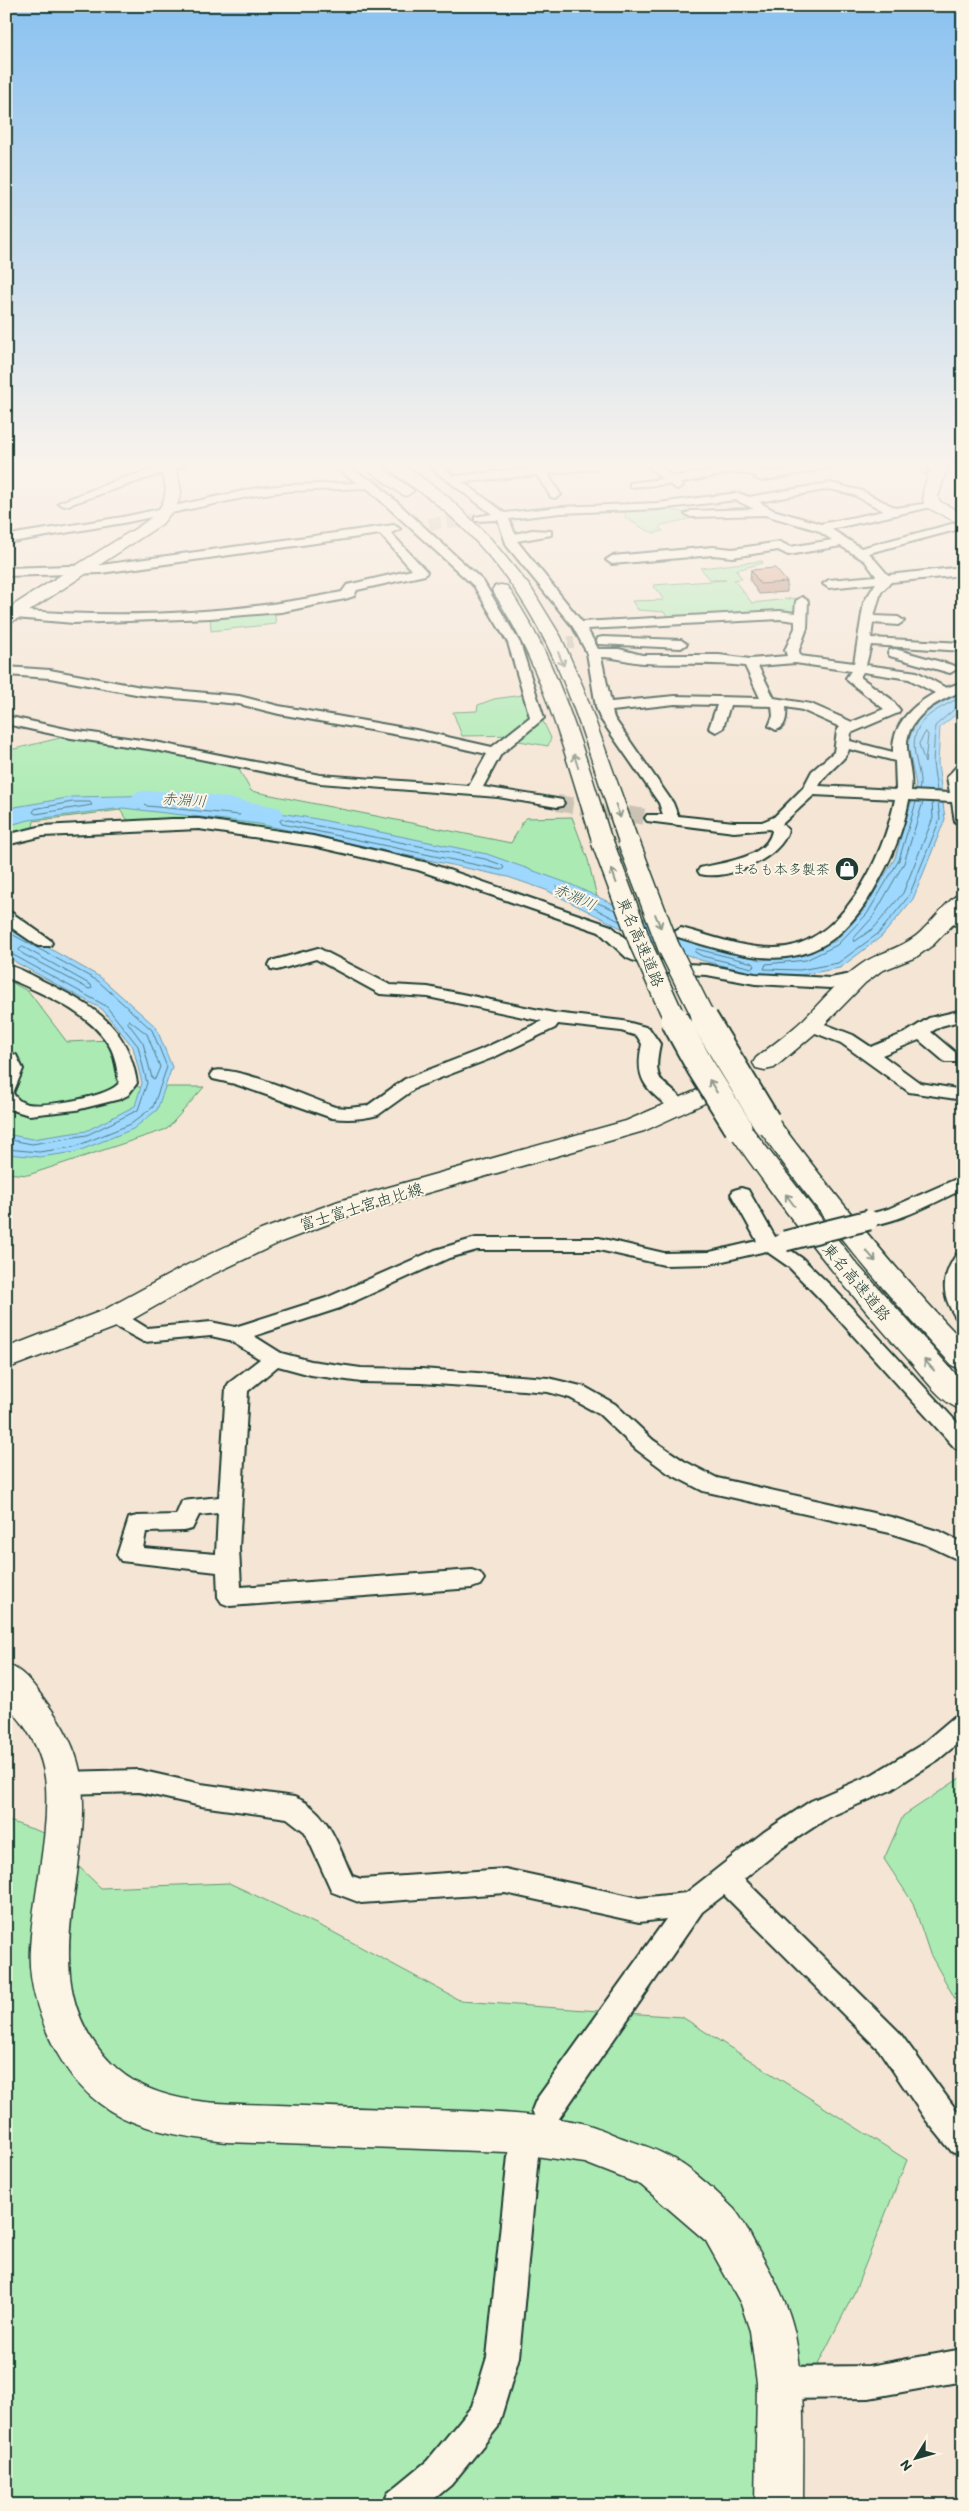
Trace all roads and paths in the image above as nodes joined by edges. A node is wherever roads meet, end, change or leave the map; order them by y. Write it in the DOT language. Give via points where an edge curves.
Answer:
graph roads {
  1 [pos="63,582"];
  2 [pos="371,582"];
  3 [pos="478,582"];
  4 [pos="495,582"];
  5 [pos="516,582"];
  6 [pos="543,582"];
  7 [pos="855,582"];
  8 [pos="884,582"];
  9 [pos="829,584"];
  10 [pos="802,601"];
  11 [pos="9,615"];
  12 [pos="800,618"];
  13 [pos="868,618"];
  14 [pos="898,620"];
  15 [pos="579,626"];
  16 [pos="574,642"];
  17 [pos="681,644"];
  18 [pos="864,646"];
  19 [pos="592,647"];
  20 [pos="963,647"];
  21 [pos="795,659"];
  22 [pos="750,663"];
  23 [pos="861,668"];
  24 [pos="950,670"];
  25 [pos="6,671"];
  26 [pos="963,686"];
  27 [pos="945,693"];
  28 [pos="725,701"];
  29 [pos="774,703"];
  30 [pos="604,707"];
  31 [pos="6,720"];
  32 [pos="776,726"];
  33 [pos="716,728"];
  34 [pos="852,728"];
  35 [pos="842,743"];
  36 [pos="495,752"];
  37 [pos="901,758"];
  38 [pos="963,768"];
  39 [pos="810,790"];
  40 [pos="473,792"];
  41 [pos="902,796"];
  42 [pos="961,798"];
  43 [pos="558,803"];
  44 [pos="652,818"];
  45 [pos="672,820"];
  46 [pos="772,822"];
  47 [pos="963,822"];
  48 [pos="6,840"];
  49 [pos="706,871"];
  50 [pos="963,899"];
  51 [pos="6,916"];
  52 [pos="955,920"];
  53 [pos="681,932"];
  54 [pos="44,944"];
  55 [pos="743,951"];
  56 [pos="277,965"];
  57 [pos="712,968"];
  58 [pos="6,970"];
  59 [pos="857,978"];
  60 [pos="963,1015"];
  61 [pos="554,1018"];
  62 [pos="811,1025"];
  63 [pos="920,1032"];
  64 [pos="870,1054"];
  65 [pos="6,1057"];
  66 [pos="951,1058"];
  67 [pos="765,1064"];
  68 [pos="219,1075"];
  69 [pos="6,1090"];
  70 [pos="963,1095"];
  71 [pos="6,1097"];
  72 [pos="689,1101"];
  73 [pos="963,1182"];
  74 [pos="741,1194"];
  75 [pos="777,1243"];
  76 [pos="963,1259"];
  77 [pos="963,1313"];
  78 [pos="114,1317"];
  79 [pos="235,1334"];
  80 [pos="274,1358"];
  81 [pos="6,1359"];
  82 [pos="963,1359"];
  83 [pos="963,1400"];
  84 [pos="963,1443"];
  85 [pos="230,1504"];
  86 [pos="963,1553"];
  87 [pos="228,1564"];
  88 [pos="472,1579"];
  89 [pos="6,1677"];
  90 [pos="963,1724"];
  91 [pos="63,1783"];
  92 [pos="725,1878"];
  93 [pos="692,1904"];
  94 [pos="547,2110"];
  95 [pos="963,2142"];
  96 [pos="523,2156"];
  97 [pos="963,2365"];
  98 [pos="780,2383"];
  99 [pos="400,2505"];
  100 [pos="779,2505"];
  1 -- 11 [label="main road"];
  2 -- 11 [label="street" via="351,588 345,595 281,608 74,619"];
  3 -- 36 [label="street" via="514,643 537,718"];
  83 -- 4 [label="main road, 東名高速道路, one-way, bridge" via="858,1285 794,1205 738,1127 689,1046 628,917 554,696 530,638"];
  5 -- 82 [label="main road, 東名高速道路, one-way, bridge" via="541,617 582,706 655,916 716,1041 766,1121 834,1213 911,1304"];
  6 -- 15 [label="street"];
  7 -- 9 [label="street"];
  8 -- 13 [label="street" via="875,592"];
  10 -- 12 [label="street"];
  12 -- 15 [label="street" via="780,615"];
  12 -- 21 [label="street" via="801,628 792,650"];
  13 -- 14 [label="street"];
  13 -- 18 [label="street"];
  15 -- 19 [label="street"];
  16 -- 19 [label="street"];
  17 -- 19 [label="street"];
  18 -- 20 [label="street"];
  18 -- 23 [label="street"];
  18 -- 24 [label="street" via="902,654"];
  19 -- 22 [label="street" via="642,660 719,659"];
  19 -- 30 [label="street"];
  21 -- 22 [label="street"];
  21 -- 23 [label="street"];
  22 -- 29 [label="street"];
  23 -- 27 [label="street" via="912,675"];
  23 -- 34 [label="street" via="852,678 854,682 893,710"];
  25 -- 36 [label="street" via="50,674 141,691 239,700"];
  26 -- 27 [label="street"];
  27 -- 37 [label="street" via="919,710 905,726 898,744"];
  28 -- 29 [label="street"];
  28 -- 30 [label="street" via="675,700"];
  28 -- 33 [label="street"];
  29 -- 32 [label="street" via="780,716"];
  29 -- 34 [label="street" via="806,706"];
  30 -- 45 [label="street" via="607,718 666,803"];
  31 -- 40 [label="street" via="320,779"];
  34 -- 35 [label="street" via="844,731"];
  35 -- 37 [label="street"];
  35 -- 39 [label="street" via="841,753 817,774"];
  36 -- 40 [label="street"];
  37 -- 41 [label="street" via="906,778"];
  38 -- 42 [label="street" via="954,777"];
  39 -- 41 [label="street"];
  39 -- 46 [label="street" via="779,820"];
  40 -- 43 [label="street"];
  41 -- 42 [label="street"];
  41 -- 55 [label="street" via="896,825 878,868 857,903 837,927 821,942 806,948 775,952"];
  42 -- 47 [label="street"];
  44 -- 45 [label="street"];
  45 -- 46 [label="street" via="734,826 764,826"];
  46 -- 49 [label="street" via="780,830 776,843 742,864"];
  48 -- 57 [label="street" via="43,831 199,824 313,841 423,866 605,929 633,954 664,968"];
  50 -- 52 [label="main road"];
  51 -- 54 [label="street"];
  52 -- 59 [label="main road" via="908,952 873,966"];
  53 -- 55 [label="street"];
  55 -- 57 [label="street"];
  56 -- 61 [label="street" via="318,953 386,990 428,992"];
  57 -- 59 [label="street" via="755,979 830,982"];
  58 -- 71 [label="street" via="92,1015 116,1043 128,1083 122,1092 108,1097 48,1108 30,1110 15,1106"];
  59 -- 62 [label="main road"];
  60 -- 63 [label="street" via="935,1022"];
  61 -- 68 [label="street" via="549,1024 486,1054 411,1083 372,1111 332,1112"];
  61 -- 72 [label="street" via="623,1026 643,1032 651,1044 646,1064 653,1085"];
  62 -- 64 [label="street"];
  62 -- 67 [label="main road"];
  63 -- 64 [label="street"];
  63 -- 66 [label="street"];
  64 -- 70 [label="street" via="892,1074 916,1088"];
  65 -- 69 [label="street" via="14,1069"];
  72 -- 78 [label="main road, 富士富士宮由比線" via="603,1136 348,1206 310,1220 197,1270"];
  73 -- 75 [label="street, bridge" via="895,1213"];
  74 -- 75 [label="street"];
  75 -- 79 [label="street" via="710,1258 664,1259 599,1244 476,1244 442,1254 333,1303"];
  75 -- 84 [label="street"];
  76 -- 77 [label="street" via="952,1287 955,1302"];
  78 -- 79 [label="street" via="144,1335 211,1329"];
  78 -- 81 [label="main road, 富士富士宮由比線"];
  79 -- 80 [label="street"];
  80 -- 85 [label="street" via="237,1388"];
  80 -- 86 [label="street" via="312,1368 361,1375 523,1383 577,1392 607,1409 645,1445 676,1467 712,1484 891,1525 933,1538"];
  85 -- 87 [label="street"];
  85 -- 87 [label="street" via="190,1507 184,1523 137,1524 130,1555"];
  87 -- 88 [label="street" via="230,1597"];
  89 -- 91 [label="main road" via="44,1726 58,1756"];
  90 -- 92 [label="street" via="930,1752 882,1782 812,1814"];
  91 -- 93 [label="street" via="139,1781 200,1795 294,1808 315,1825 342,1884 361,1891 505,1881 638,1910"];
  91 -- 98 [label="main road" via="63,1827 49,1958 53,1998 71,2040 93,2075 134,2103 183,2117 226,2123 507,2132 585,2143 656,2171 721,2226 744,2264 760,2295 772,2331"];
  92 -- 93 [label="street"];
  92 -- 95 [label="street" via="889,2041"];
  93 -- 94 [label="street"];
  96 -- 99 [label="street" via="502,2357 486,2415 439,2473"];
  97 -- 98 [label="street" via="869,2382"];
  98 -- 100 [label="main road"];
}
